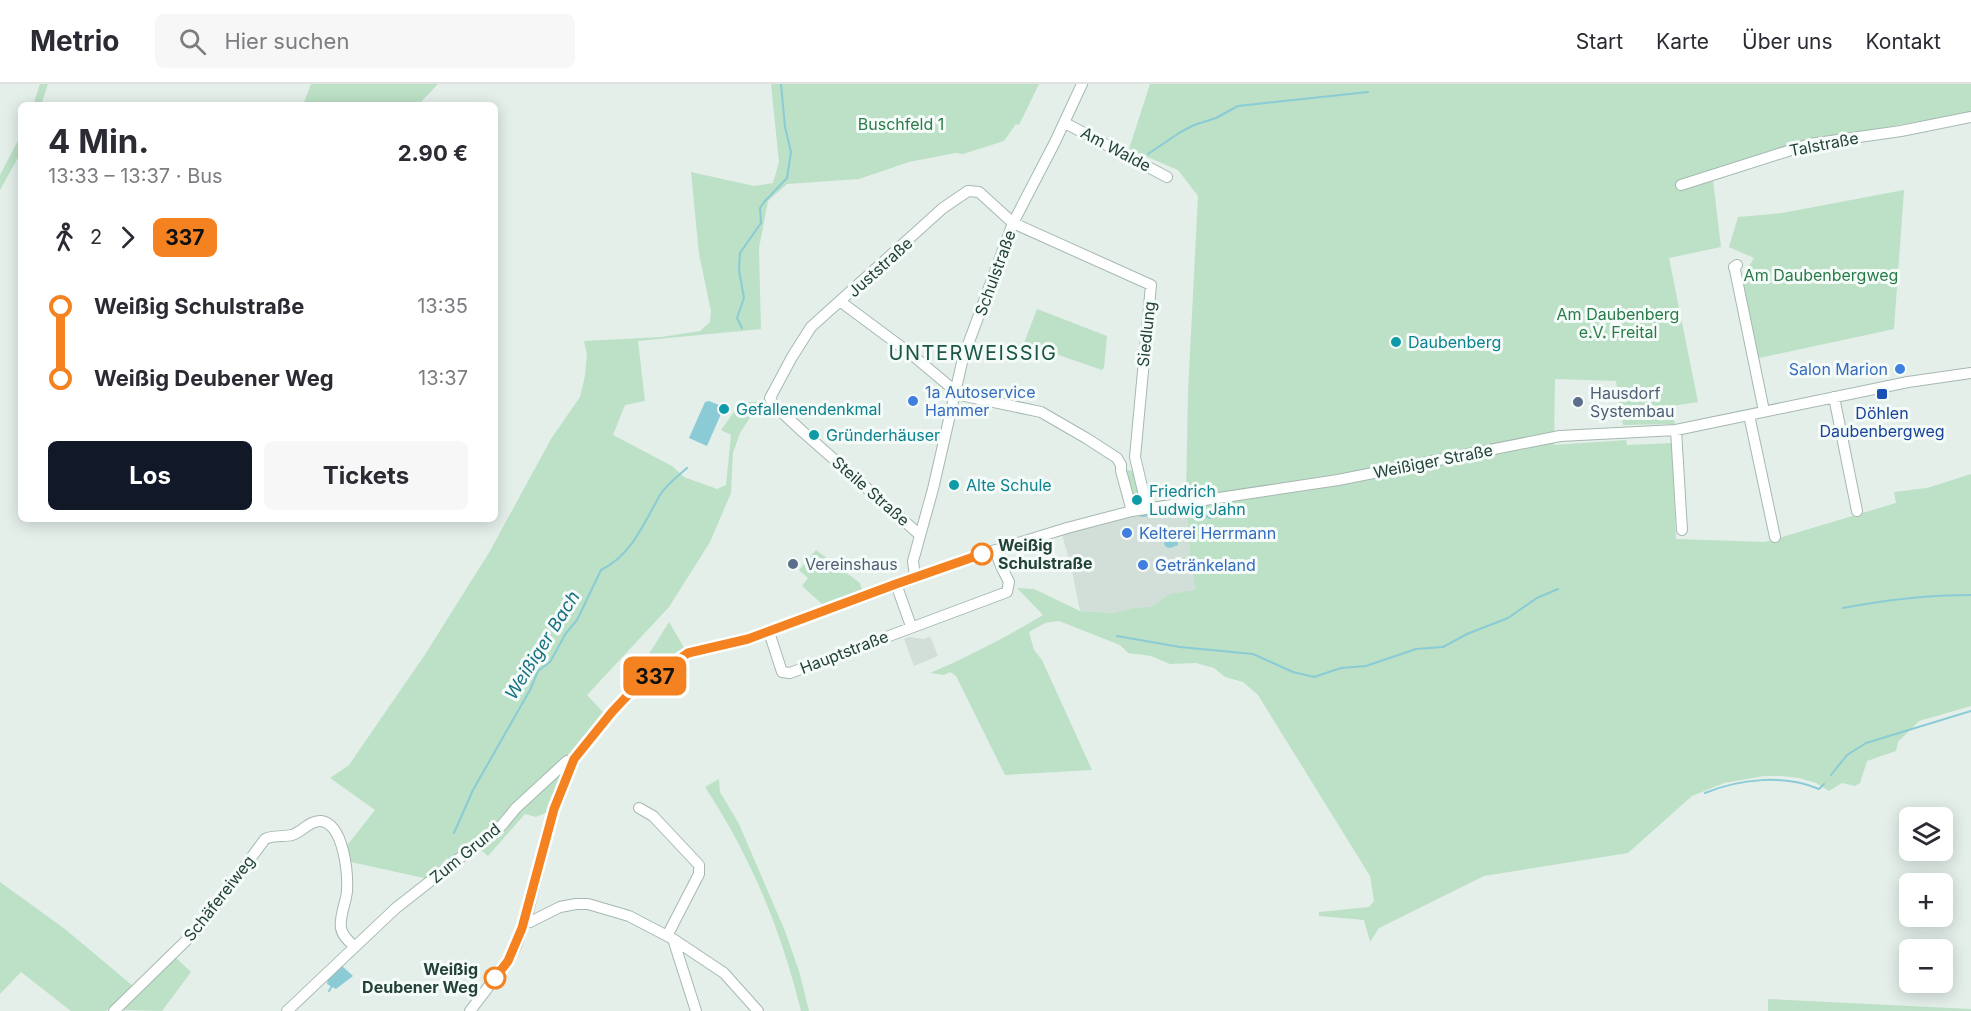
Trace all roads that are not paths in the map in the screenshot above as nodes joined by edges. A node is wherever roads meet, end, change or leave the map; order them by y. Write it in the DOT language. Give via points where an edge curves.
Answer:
graph roads {
  1 [pos="1082,84"];
  2 [pos="1971,117"];
  3 [pos="1065,123"];
  4 [pos="1167,177"];
  5 [pos="1681,185"];
  6 [pos="1013,223"];
  7 [pos="1737,265"];
  8 [pos="842,302"];
  9 [pos="1971,373"];
  10 [pos="955,390"];
  11 [pos="1834,397"];
  12 [pos="770,398"];
  13 [pos="1764,411"];
  14 [pos="1749,415"];
  15 [pos="1676,430"];
  16 [pos="1135,462"];
  17 [pos="1121,465"];
  18 [pos="1147,508"];
  19 [pos="1132,511"];
  20 [pos="1857,511"];
  21 [pos="1682,530"];
  22 [pos="920,535"];
  23 [pos="1775,537"];
  24 [pos="995,550"];
  25 [pos="915,577"];
  26 [pos="896,584"];
  27 [pos="911,626"];
  28 [pos="769,632"];
  29 [pos="574,759"];
  30 [pos="639,808"];
  31 [pos="525,920"];
  32 [pos="670,938"];
  33 [pos="354,947"];
  34 [pos="114,1011"];
  35 [pos="287,1011"];
  36 [pos="470,1011"];
  37 [pos="696,1011"];
  38 [pos="758,1011"];
  1 -- 3 [label="street, Schulstraße"];
  2 -- 5 [label="street, Talstraße" via="1810,144"];
  3 -- 4 [label="street, Am Walde"];
  3 -- 6 [label="street, Schulstraße"];
  6 -- 8 [label="street, Juststraße" via="979,192 968,191 944,208"];
  6 -- 10 [label="street, Schulstraße"];
  6 -- 16 [label="street, Siedlung" via="1151,285"];
  7 -- 13 [label="street" via="1734,267"];
  8 -- 10 [label="street"];
  8 -- 12 [label="street, Juststraße" via="803,337"];
  9 -- 11 [label="street, Weißiger Straße"];
  10 -- 17 [label="street" via="960,395 1051,417"];
  10 -- 22 [label="street, Schulstraße"];
  11 -- 13 [label="street, Weißiger Straße"];
  11 -- 20 [label="street"];
  12 -- 22 [label="street, Steile Straße"];
  13 -- 14 [label="street, Weißiger Straße"];
  14 -- 15 [label="street, Weißiger Straße"];
  14 -- 23 [label="street"];
  15 -- 18 [label="street, Weißiger Straße" via="1560,436 1338,480"];
  15 -- 21 [label="street"];
  16 -- 17 [label="street"];
  16 -- 18 [label="street, Siedlung"];
  17 -- 19 [label="street"];
  18 -- 19 [label="street"];
  19 -- 24 [label="street"];
  22 -- 25 [label="street, Schulstraße" via="913,561"];
  24 -- 25 [label="street"];
  24 -- 27 [label="street, Hauptstraße" via="1009,582 1007,592"];
  25 -- 26 [label="street"];
  26 -- 27 [label="street"];
  26 -- 28 [label="street"];
  27 -- 28 [label="street, Hauptstraße" via="787,674"];
  28 -- 29 [label="street" via="688,653 628,695"];
  29 -- 31 [label="street" via="554,809"];
  29 -- 33 [label="street, Zum Grund" via="567,761 502,825 414,893"];
  30 -- 32 [label="street" via="653,816 699,865 699,874"];
  31 -- 32 [label="street" via="530,922 568,904 588,904 629,916"];
  31 -- 36 [label="street" via="508,961"];
  32 -- 37 [label="street"];
  32 -- 38 [label="street" via="724,973"];
  33 -- 34 [label="street, Schäfereiweg" via="341,928 347,890 343,848 334,832 319,821 293,835 265,839 200,927"];
  33 -- 35 [label="street, Zum Grund"];
}
